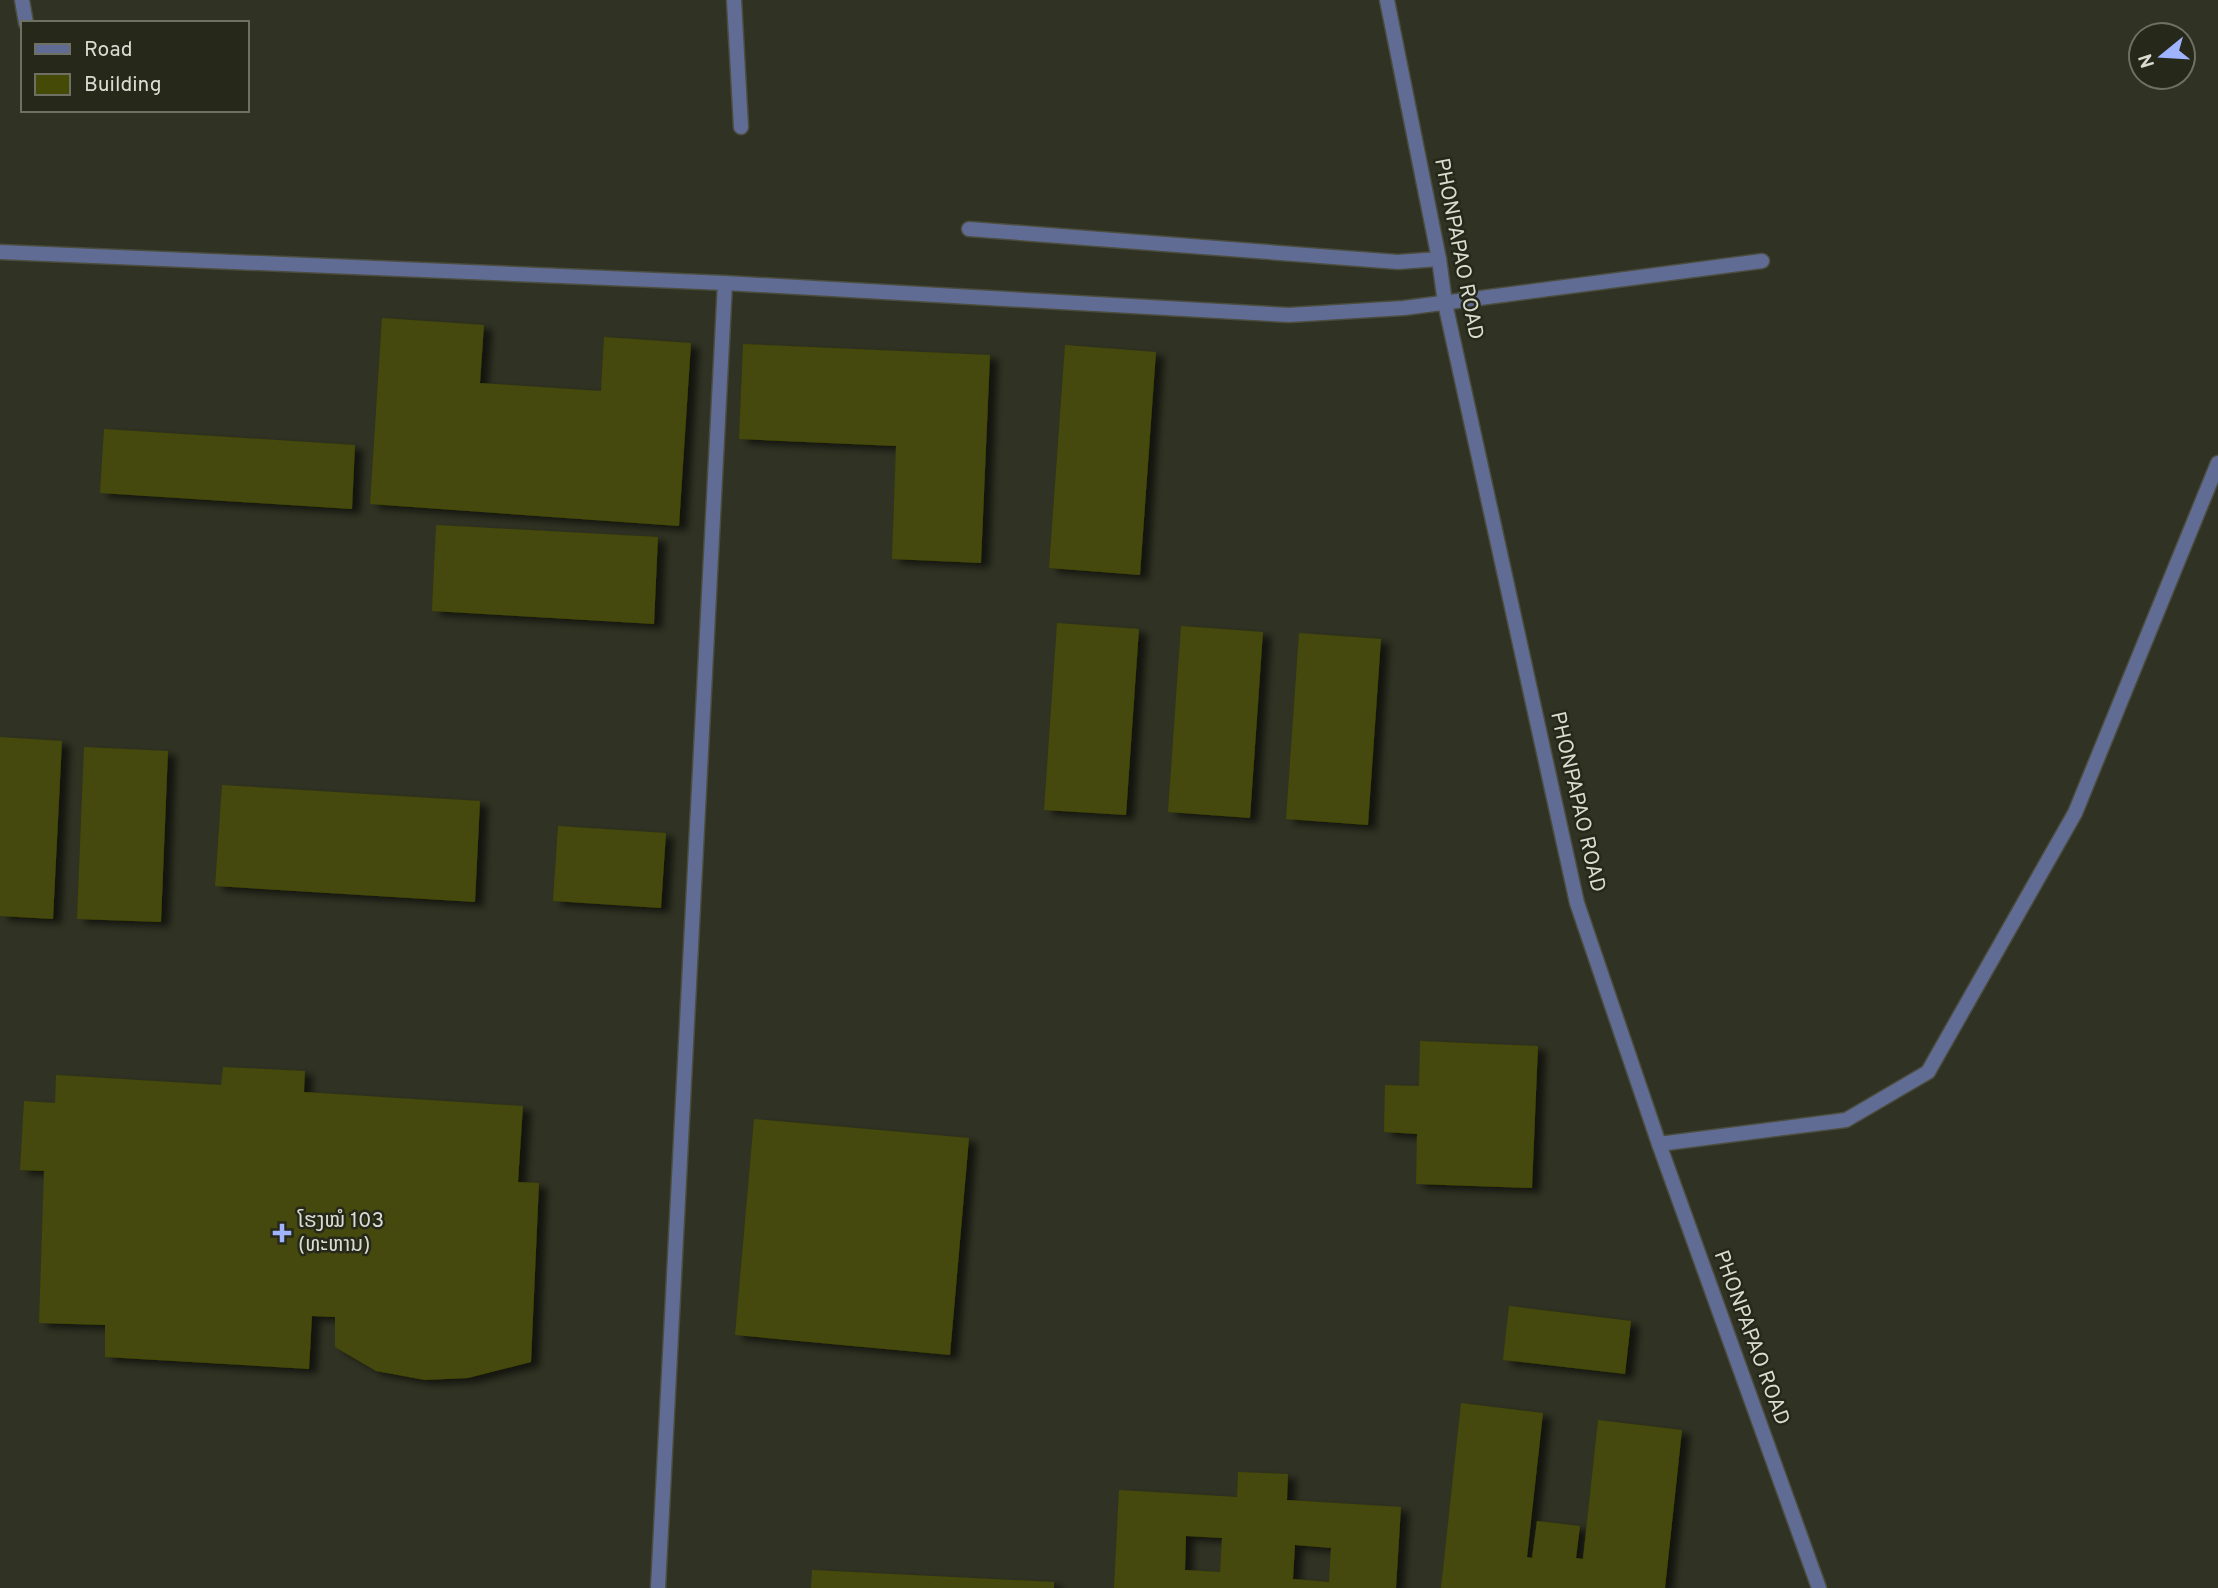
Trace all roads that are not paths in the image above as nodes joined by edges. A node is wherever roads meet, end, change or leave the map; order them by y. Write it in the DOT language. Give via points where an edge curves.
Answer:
graph roads {
  1 [pos="22,0"];
  2 [pos="734,0"];
  3 [pos="1387,0"];
  4 [pos="26,21"];
  5 [pos="741,127"];
  6 [pos="970,229"];
  7 [pos="0,252"];
  8 [pos="1439,259"];
  9 [pos="1762,261"];
  10 [pos="725,283"];
  11 [pos="1445,303"];
  12 [pos="2218,463"];
  13 [pos="1659,1144"];
  14 [pos="658,1588"];
  15 [pos="1819,1588"];
  1 -- 4 [label="street"];
  2 -- 5 [label="street"];
  3 -- 8 [label="street, PHONPAPAO ROAD"];
  6 -- 8 [label="street" via="1398,262"];
  7 -- 10 [label="street"];
  8 -- 11 [label="street, PHONPAPAO ROAD"];
  9 -- 11 [label="street"];
  10 -- 11 [label="street" via="1289,315"];
  10 -- 14 [label="street"];
  11 -- 13 [label="street, PHONPAPAO ROAD" via="1577,903"];
  12 -- 13 [label="street" via="2075,813 1928,1072 1846,1120"];
  13 -- 15 [label="street, PHONPAPAO ROAD"];
}
